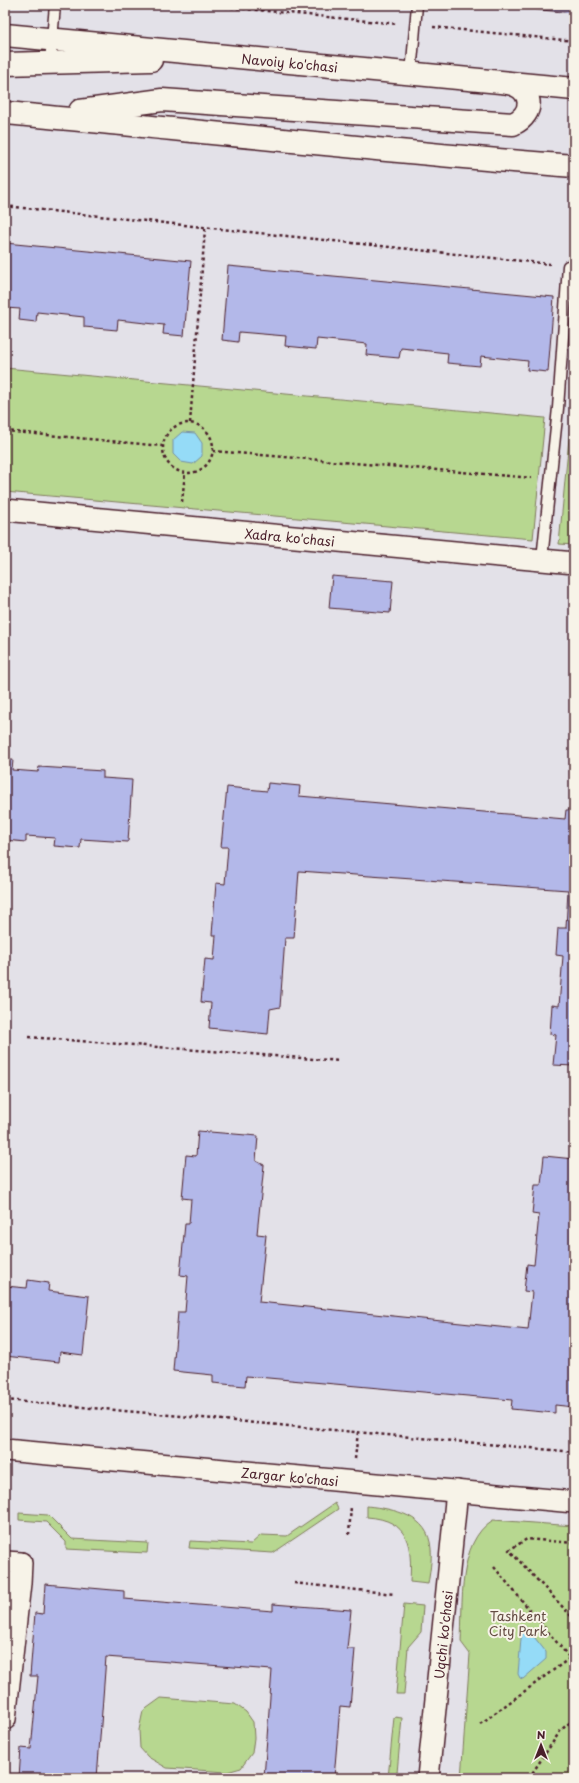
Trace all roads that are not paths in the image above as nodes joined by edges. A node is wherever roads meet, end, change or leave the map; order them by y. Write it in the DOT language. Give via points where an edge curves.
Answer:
graph roads {
  1 [pos="55,5"];
  2 [pos="417,5"];
  3 [pos="5,35"];
  4 [pos="52,39"];
  5 [pos="250,58"];
  6 [pos="50,63"];
  7 [pos="5,64"];
  8 [pos="411,74"];
  9 [pos="506,83"];
  10 [pos="574,89"];
  11 [pos="5,113"];
  12 [pos="39,116"];
  13 [pos="574,166"];
  14 [pos="568,266"];
  15 [pos="5,510"];
  16 [pos="542,559"];
  17 [pos="574,562"];
  18 [pos="5,1450"];
  19 [pos="457,1491"];
  20 [pos="574,1502"];
  21 [pos="5,1562"];
  22 [pos="5,1719"];
  23 [pos="428,1778"];
  1 -- 4 [label="lane"];
  2 -- 8 [label="lane"];
  3 -- 4 [label="main road, Navoiy ko'chasi"];
  4 -- 5 [label="main road, Navoiy ko'chasi"];
  4 -- 6 [label="lane"];
  5 -- 6 [label="main road"];
  5 -- 8 [label="main road, Navoiy ko'chasi"];
  6 -- 7 [label="main road"];
  8 -- 9 [label="main road, Navoiy ko'chasi"];
  9 -- 10 [label="main road, Navoiy ko'chasi"];
  9 -- 12 [label="main road" via="516,84 528,97 529,107 526,115 513,124 162,100"];
  11 -- 12 [label="main road"];
  12 -- 13 [label="main road"];
  14 -- 16 [label="lane" via="558,408"];
  15 -- 16 [label="street, Xadra ko'chasi"];
  16 -- 17 [label="street, Xadra ko'chasi"];
  18 -- 19 [label="street, Zargar ko'chasi"];
  19 -- 20 [label="street, Zargar ko'chasi"];
  19 -- 23 [label="street, Uqchi ko'chasi"];
  21 -- 22 [label="street" via="21,1563"];
}
